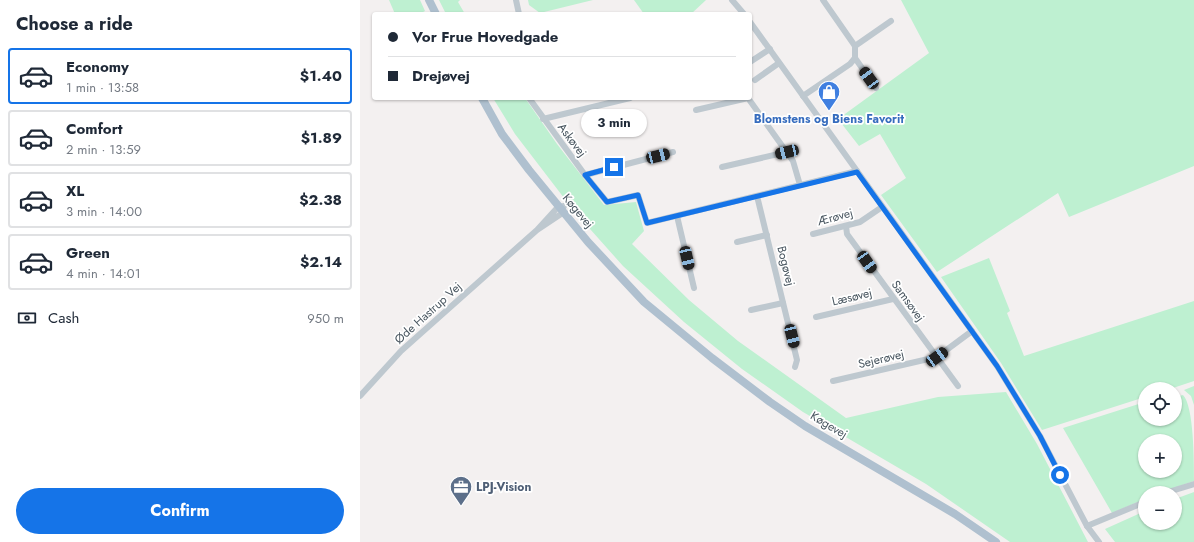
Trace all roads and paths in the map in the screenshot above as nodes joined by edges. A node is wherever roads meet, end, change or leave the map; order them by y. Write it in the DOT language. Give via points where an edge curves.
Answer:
graph roads {
  1 [pos="429,0"];
  2 [pos="516,0"];
  3 [pos="732,0"];
  4 [pos="823,0"];
  5 [pos="435,12"];
  6 [pos="519,12"];
  7 [pos="742,12"];
  8 [pos="891,21"];
  9 [pos="752,25"];
  10 [pos="855,46"];
  11 [pos="770,49"];
  12 [pos="855,58"];
  13 [pos="752,61"];
  14 [pos="779,63"];
  15 [pos="755,80"];
  16 [pos="876,88"];
  17 [pos="803,96"];
  18 [pos="483,100"];
  19 [pos="530,100"];
  20 [pos="622,100"];
  21 [pos="739,100"];
  22 [pos="749,100"];
  23 [pos="696,110"];
  24 [pos="543,119"];
  25 [pos="673,152"];
  26 [pos="787,152"];
  27 [pos="722,167"];
  28 [pos="857,172"];
  29 [pos="585,175"];
  30 [pos="800,185"];
  31 [pos="757,196"];
  32 [pos="882,207"];
  33 [pos="562,209"];
  34 [pos="677,216"];
  35 [pos="846,226"];
  36 [pos="813,234"];
  37 [pos="767,235"];
  38 [pos="737,242"];
  39 [pos="694,288"];
  40 [pos="893,299"];
  41 [pos="783,303"];
  42 [pos="751,310"];
  43 [pos="816,317"];
  44 [pos="972,331"];
  45 [pos="937,357"];
  46 [pos="795,367"];
  47 [pos="833,381"];
  48 [pos="958,386"];
  49 [pos="360,396"];
  50 [pos="1194,484"];
  51 [pos="1182,488"];
  52 [pos="1138,505"];
  53 [pos="1087,526"];
  54 [pos="996,542"];
  55 [pos="1099,542"];
  1 -- 5 [label="main road"];
  2 -- 6 [label="street"];
  3 -- 7 [label="street"];
  4 -- 10 [label="street"];
  8 -- 10 [label="street"];
  9 -- 11 [label="street"];
  10 -- 12 [label="street"];
  11 -- 13 [label="street"];
  11 -- 14 [label="street"];
  12 -- 16 [label="street"];
  12 -- 17 [label="street"];
  14 -- 15 [label="street"];
  14 -- 17 [label="street"];
  17 -- 28 [label="street"];
  18 -- 33 [label="main road, Køgevej"];
  19 -- 24 [label="street, Askøvej"];
  20 -- 24 [label="street"];
  21 -- 23 [label="street"];
  22 -- 26 [label="street"];
  24 -- 29 [label="street, Askøvej"];
  25 -- 29 [label="street"];
  26 -- 27 [label="street"];
  26 -- 30 [label="street" via="796,168"];
  28 -- 30 [label="street"];
  28 -- 32 [label="street"];
  29 -- 34 [label="street, Askøvej" via="607,202 638,195 647,223"];
  30 -- 31 [label="street"];
  31 -- 34 [label="street"];
  31 -- 37 [label="street, Bogøvej"];
  32 -- 35 [label="street, Ærøvej" via="860,222"];
  32 -- 44 [label="street"];
  33 -- 49 [label="street, Øde Hastrup Vej" via="401,351"];
  33 -- 54 [label="main road, Køgevej" via="660,314 707,354 805,426 955,514"];
  34 -- 39 [label="street"];
  35 -- 36 [label="street, Ærøvej"];
  35 -- 40 [label="street, Samsøvej" via="847,234"];
  37 -- 38 [label="street, Bogøvej"];
  37 -- 41 [label="street, Bogøvej"];
  40 -- 43 [label="street, Læsøvej"];
  40 -- 45 [label="street, Samsøvej"];
  41 -- 42 [label="street, Bogøvej"];
  41 -- 46 [label="street, Bogøvej" via="797,360"];
  44 -- 45 [label="street, Sejerøvej"];
  44 -- 53 [label="street" via="1016,396"];
  45 -- 47 [label="street, Sejerøvej"];
  45 -- 48 [label="street, Samsøvej"];
  50 -- 51 [label="street"];
  52 -- 53 [label="street"];
  53 -- 55 [label="street"];
}
